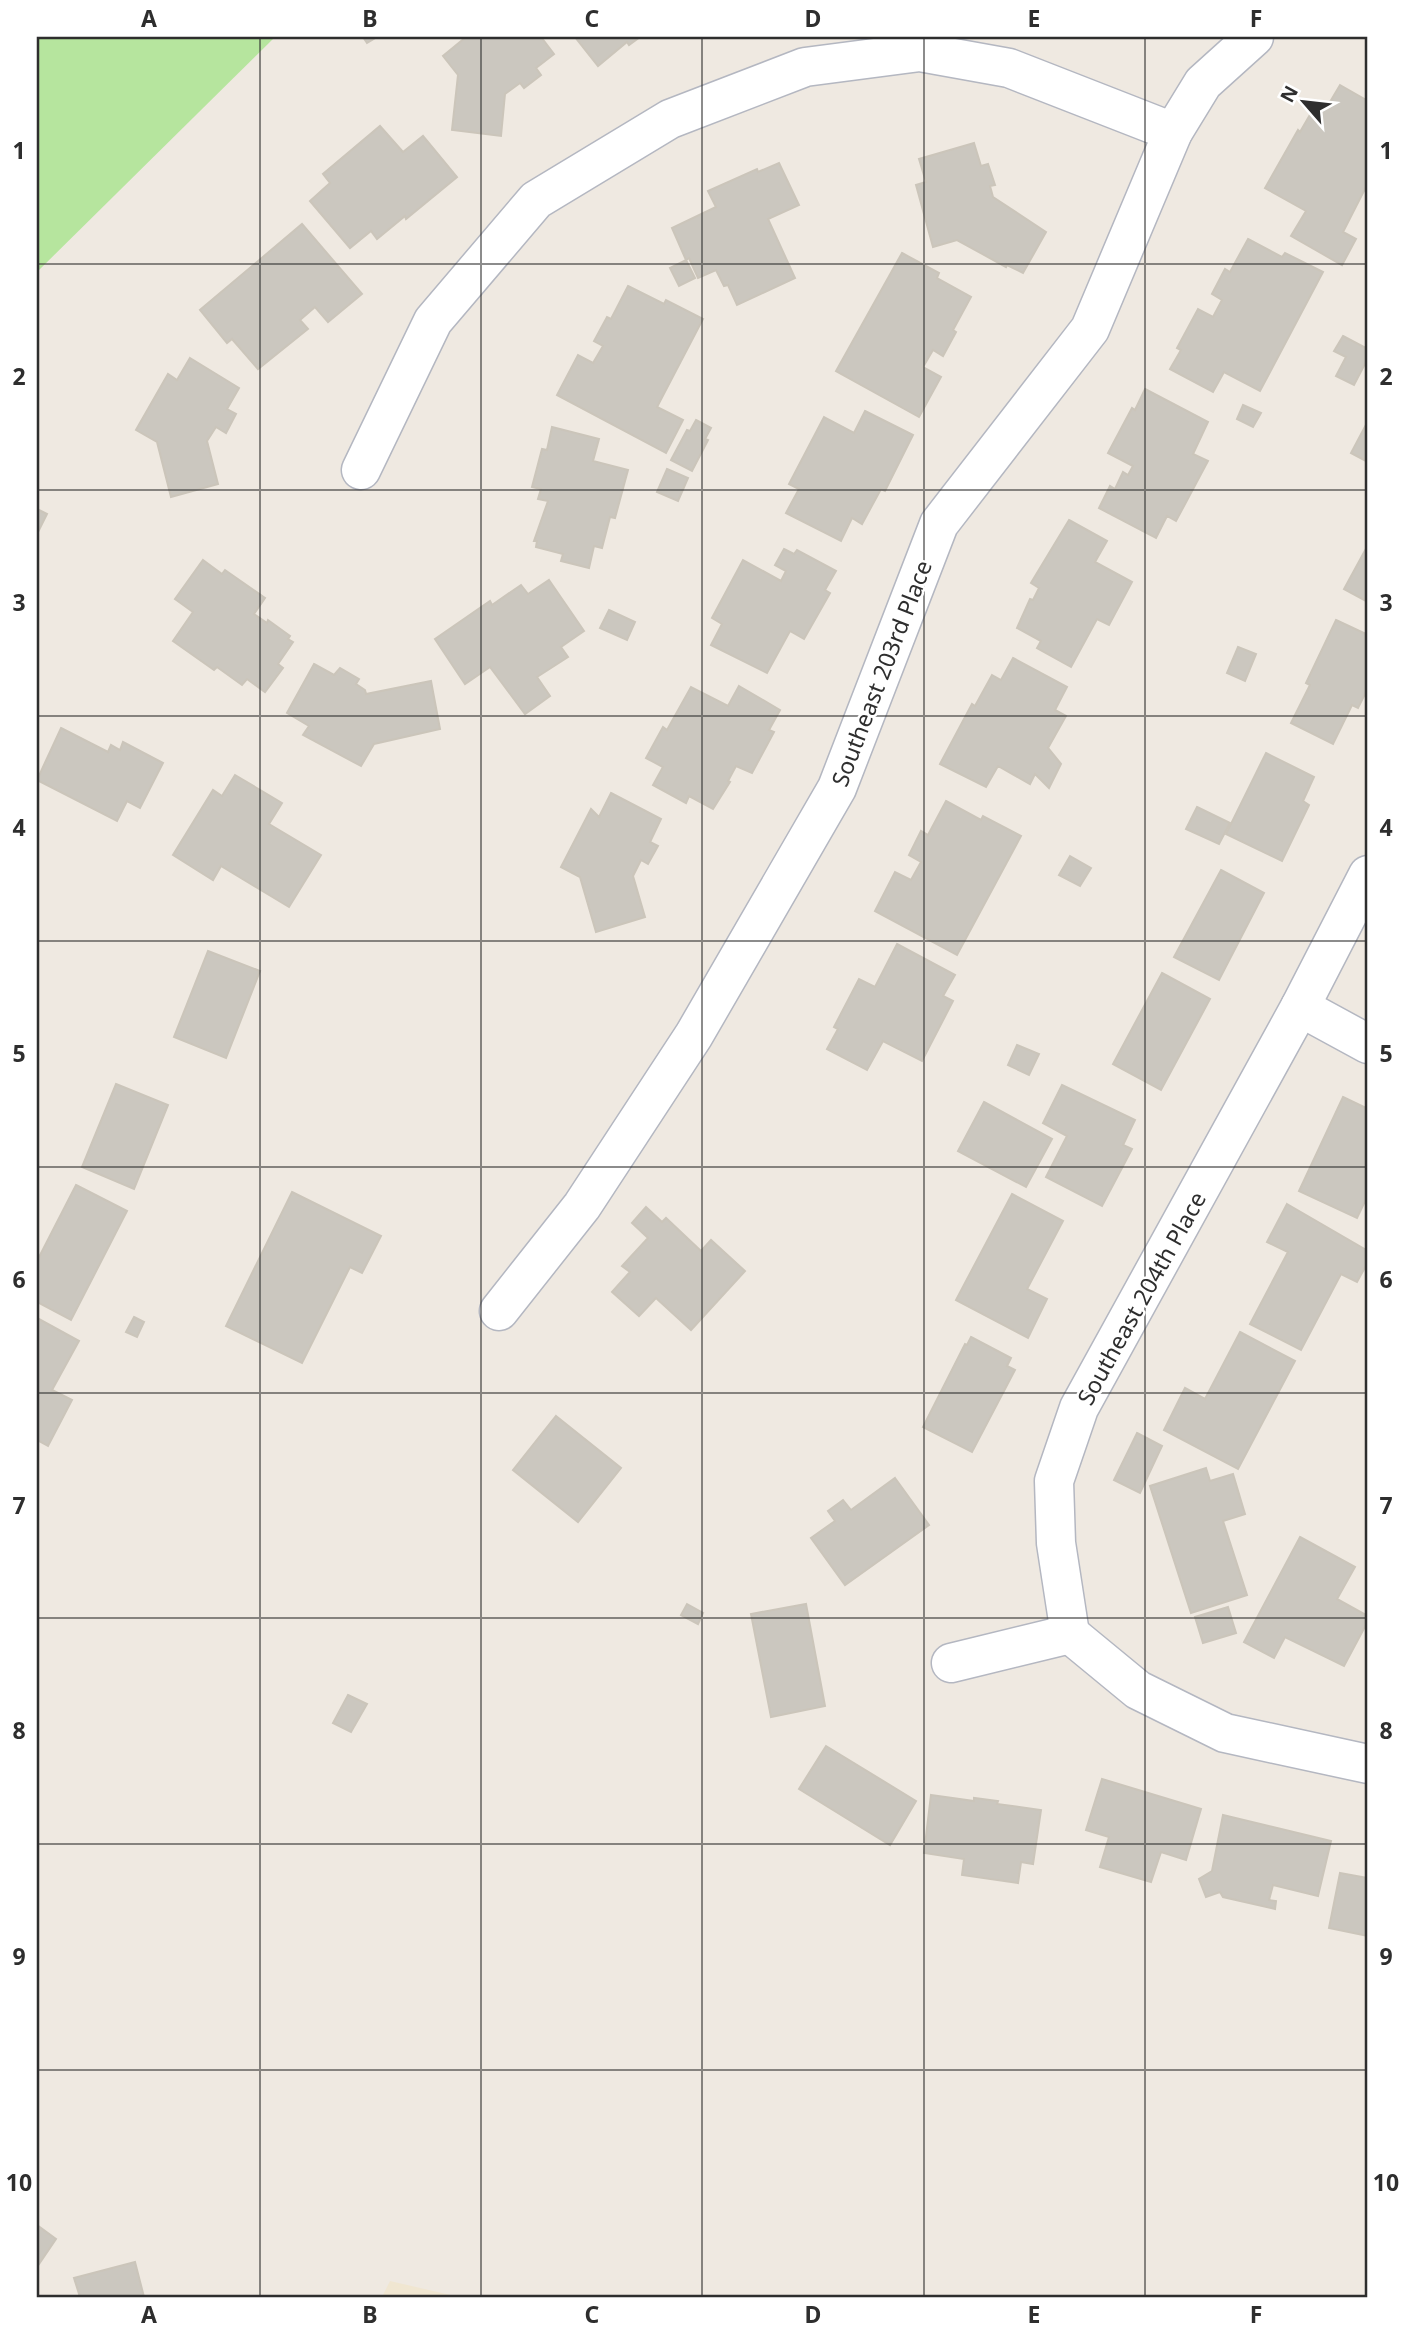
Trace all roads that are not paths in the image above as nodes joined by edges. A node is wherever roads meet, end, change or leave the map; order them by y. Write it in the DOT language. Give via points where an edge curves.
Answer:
graph roads {
  1 [pos="1254,37"];
  2 [pos="1173,132"];
  3 [pos="360,470"];
  4 [pos="1368,875"];
  5 [pos="1300,1007"];
  6 [pos="1368,1044"];
  7 [pos="499,1311"];
  8 [pos="1070,1634"];
  9 [pos="951,1663"];
  10 [pos="1368,1764"];
  1 -- 2 [label="street, Southeast 203rd Place" via="1203,83"];
  2 -- 3 [label="street" via="1009,68 920,52 805,67 670,119 536,200 433,321"];
  2 -- 7 [label="street, Southeast 203rd Place" via="1090,329 939,524 837,789 694,1035 582,1206"];
  4 -- 5 [label="street, Southeast 204th Place"];
  5 -- 6 [label="street"];
  5 -- 8 [label="street, Southeast 204th Place" via="1079,1408 1054,1482 1056,1543"];
  8 -- 9 [label="street"];
  8 -- 10 [label="street" via="1138,1690 1225,1733"];
}
